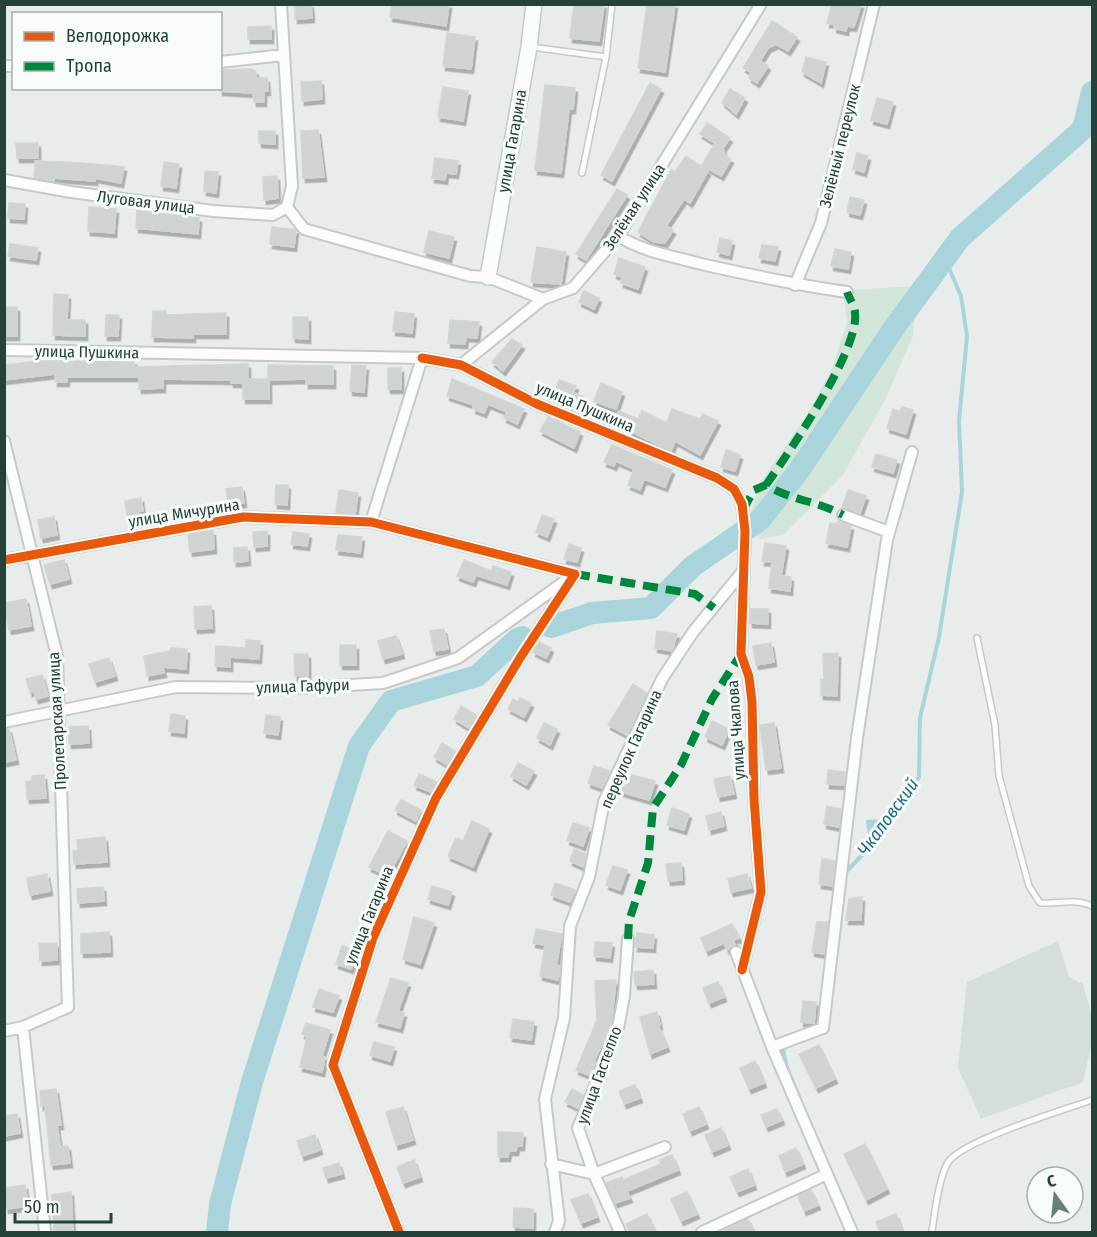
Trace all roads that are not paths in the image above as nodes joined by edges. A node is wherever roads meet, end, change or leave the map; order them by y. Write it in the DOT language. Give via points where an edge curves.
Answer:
graph roads {
  1 [pos="281,4"];
  2 [pos="534,4"];
  3 [pos="612,4"];
  4 [pos="761,4"];
  5 [pos="874,4"];
  6 [pos="529,47"];
  7 [pos="284,55"];
  8 [pos="606,57"];
  9 [pos="222,62"];
  10 [pos="582,173"];
  11 [pos="4,180"];
  12 [pos="287,207"];
  13 [pos="618,236"];
  14 [pos="488,277"];
  15 [pos="795,285"];
  16 [pos="847,292"];
  17 [pos="543,299"];
  18 [pos="4,350"];
  19 [pos="422,358"];
  20 [pos="461,365"];
  21 [pos="4,441"];
  22 [pos="912,452"];
  23 [pos="734,489"];
  24 [pos="843,515"];
  25 [pos="371,522"];
  26 [pos="889,532"];
  27 [pos="32,554"];
  28 [pos="4,560"];
  29 [pos="744,570"];
  30 [pos="575,574"];
  31 [pos="977,638"];
  32 [pos="58,710"];
  33 [pos="4,722"];
  34 [pos="1092,906"];
  35 [pos="628,939"];
  36 [pos="736,952"];
  37 [pos="742,970"];
  38 [pos="23,1027"];
  39 [pos="4,1031"];
  40 [pos="772,1047"];
  41 [pos="1092,1100"];
  42 [pos="665,1147"];
  43 [pos="551,1164"];
  44 [pos="594,1174"];
  45 [pos="825,1175"];
  46 [pos="45,1233"];
  47 [pos="399,1233"];
  48 [pos="555,1233"];
  49 [pos="621,1233"];
  50 [pos="702,1233"];
  51 [pos="852,1233"];
  52 [pos="932,1233"];
  1 -- 7 [label="street"];
  2 -- 6 [label="street, улица Гагарина"];
  3 -- 8 [label="lane"];
  4 -- 13 [label="street, Зелёная улица"];
  5 -- 15 [label="street, Зелёный переулок" via="821,223"];
  6 -- 8 [label="lane"];
  6 -- 14 [label="street, улица Гагарина"];
  7 -- 9 [label="street"];
  7 -- 12 [label="street" via="292,186"];
  8 -- 10 [label="lane"];
  11 -- 12 [label="street, Луговая улица" via="213,211 273,215"];
  12 -- 14 [label="street" via="304,229 470,276"];
  13 -- 15 [label="street" via="638,248"];
  13 -- 17 [label="street, Зелёная улица" via="573,288"];
  14 -- 17 [label="street"];
  15 -- 16 [label="street"];
  17 -- 20 [label="street, Зелёная улица"];
  18 -- 19 [label="street, улица Пушкина"];
  19 -- 20 [label="street, улица Пушкина"];
  19 -- 25 [label="street"];
  20 -- 23 [label="street, улица Пушкина" via="537,404 717,478"];
  21 -- 27 [label="street, Пролетарская улица"];
  22 -- 26 [label="street"];
  23 -- 29 [label="street, улица Чкалова" via="743,510"];
  24 -- 26 [label="street"];
  25 -- 27 [label="street, улица Мичурина" via="243,518"];
  25 -- 30 [label="street, улица Мичурина"];
  26 -- 40 [label="street" via="857,738 823,1028"];
  27 -- 28 [label="street, улица Мичурина"];
  27 -- 32 [label="street, Пролетарская улица" via="57,656"];
  29 -- 37 [label="street, улица Чкалова" via="741,654 752,702 761,892"];
  29 -- 43 [label="street, переулок Гагарина" via="693,632 662,679 604,802 589,877 570,926 564,1018 545,1099"];
  30 -- 32 [label="street, улица Гафури" via="458,658 383,683 300,688 176,687"];
  30 -- 47 [label="street, улица Гагарина" via="436,798 373,938 333,1065"];
  31 -- 34 [label="lane" via="996,725 999,776 1029,886 1040,903 1081,900"];
  32 -- 33 [label="street, улица Гафури"];
  32 -- 38 [label="street, Пролетарская улица" via="68,1007"];
  35 -- 44 [label="street, улица Гастелло" via="618,1028 578,1128"];
  36 -- 37 [label="street"];
  37 -- 40 [label="street"];
  38 -- 39 [label="street"];
  38 -- 46 [label="street"];
  40 -- 45 [label="street"];
  41 -- 52 [label="lane" via="977,1142 949,1161 938,1193"];
  42 -- 44 [label="street"];
  43 -- 44 [label="street"];
  43 -- 48 [label="street, переулок Гагарина" via="559,1221"];
  44 -- 49 [label="street, улица Гастелло"];
  45 -- 50 [label="street"];
  45 -- 51 [label="street"];
}
